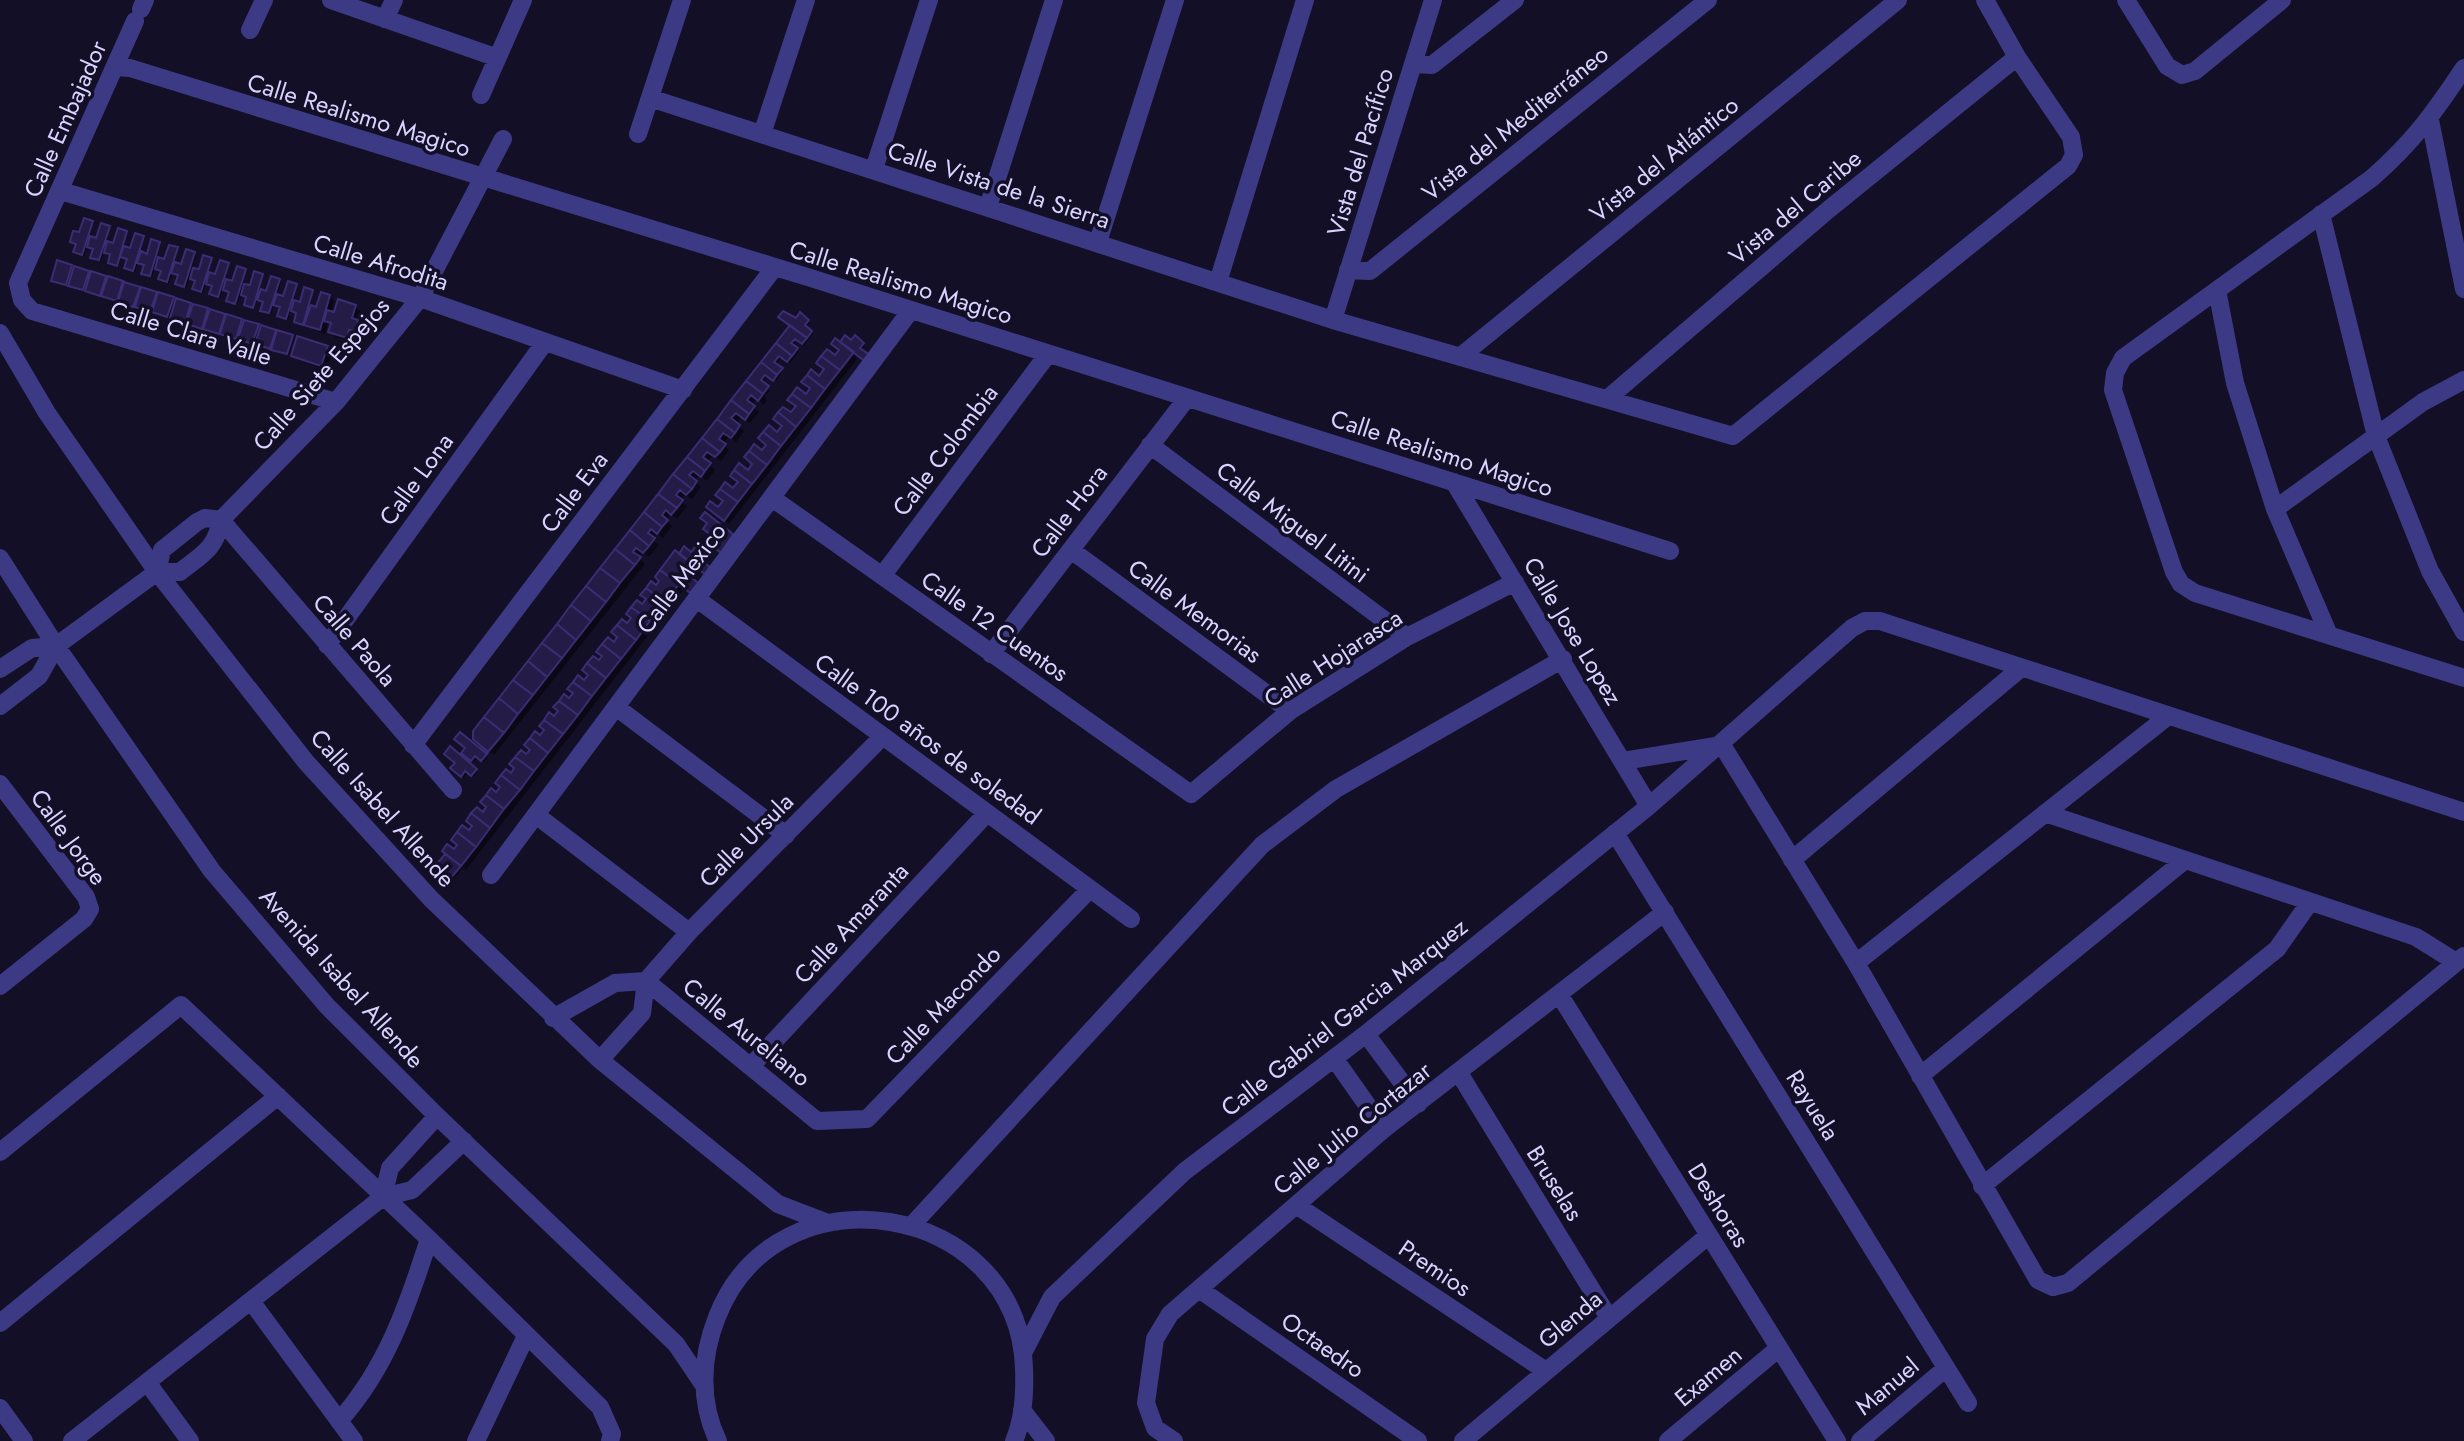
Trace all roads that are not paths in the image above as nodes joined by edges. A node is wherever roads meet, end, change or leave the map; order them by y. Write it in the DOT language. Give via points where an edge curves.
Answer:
graph roads {
  1 [pos="264,0"];
  2 [pos="331,0"];
  3 [pos="394,0"];
  4 [pos="523,0"];
  5 [pos="682,0"];
  6 [pos="806,0"];
  7 [pos="929,0"];
  8 [pos="1054,0"];
  9 [pos="1175,0"];
  10 [pos="1305,0"];
  11 [pos="1433,0"];
  12 [pos="1515,0"];
  13 [pos="1708,0"];
  14 [pos="1898,0"];
  15 [pos="1985,0"];
  16 [pos="2126,0"];
  17 [pos="2282,0"];
  18 [pos="140,10"];
  19 [pos="385,19"];
  20 [pos="250,30"];
  21 [pos="495,57"];
  22 [pos="2017,57"];
  23 [pos="1413,64"];
  24 [pos="116,67"];
  25 [pos="2464,68"];
  26 [pos="481,95"];
  27 [pos="650,98"];
  28 [pos="2430,120"];
  29 [pos="638,134"];
  30 [pos="762,134"];
  31 [pos="503,139"];
  32 [pos="874,169"];
  33 [pos="483,179"];
  34 [pos="61,191"];
  35 [pos="988,206"];
  36 [pos="2321,214"];
  37 [pos="1098,243"];
  38 [pos="774,268"];
  39 [pos="1349,270"];
  40 [pos="1218,282"];
  41 [pos="2464,289"];
  42 [pos="2217,290"];
  43 [pos="420,298"];
  44 [pos="32,310"];
  45 [pos="912,310"];
  46 [pos="1333,320"];
  47 [pos="0,333"];
  48 [pos="545,342"];
  49 [pos="1048,354"];
  50 [pos="1461,356"];
  51 [pos="2464,380"];
  52 [pos="683,390"];
  53 [pos="1186,398"];
  54 [pos="1607,399"];
  55 [pos="336,402"];
  56 [pos="2376,436"];
  57 [pos="1150,445"];
  58 [pos="1454,482"];
  59 [pos="772,498"];
  60 [pos="2275,509"];
  61 [pos="221,520"];
  62 [pos="1071,550"];
  63 [pos="1670,551"];
  64 [pos="0,558"];
  65 [pos="157,572"];
  66 [pos="882,576"];
  67 [pos="1515,582"];
  68 [pos="696,599"];
  69 [pos="2464,632"];
  70 [pos="2329,635"];
  71 [pos="1407,637"];
  72 [pos="327,645"];
  73 [pos="56,646"];
  74 [pos="992,654"];
  75 [pos="1563,659"];
  76 [pos="2021,668"];
  77 [pos="0,669"];
  78 [pos="2464,678"];
  79 [pos="3,697"];
  80 [pos="615,707"];
  81 [pos="1290,711"];
  82 [pos="2167,717"];
  83 [pos="884,736"];
  84 [pos="413,745"];
  85 [pos="1722,745"];
  86 [pos="1623,761"];
  87 [pos="0,784"];
  88 [pos="453,790"];
  89 [pos="1191,794"];
  90 [pos="1649,806"];
  91 [pos="2464,812"];
  92 [pos="987,813"];
  93 [pos="2045,813"];
  94 [pos="536,815"];
  95 [pos="1615,832"];
  96 [pos="786,835"];
  97 [pos="1792,860"];
  98 [pos="2185,860"];
  99 [pos="491,875"];
  100 [pos="1090,889"];
  101 [pos="2310,902"];
  102 [pos="1665,912"];
  103 [pos="1131,919"];
  104 [pos="689,932"];
  105 [pos="2460,959"];
  106 [pos="1856,962"];
  107 [pos="646,981"];
  108 [pos="0,986"];
  109 [pos="1559,994"];
  110 [pos="554,1018"];
  111 [pos="1366,1034"];
  112 [pos="1334,1058"];
  113 [pos="600,1060"];
  114 [pos="751,1066"];
  115 [pos="1459,1073"];
  116 [pos="1920,1076"];
  117 [pos="278,1096"];
  118 [pos="1418,1104"];
  119 [pos="437,1116"];
  120 [pos="817,1121"];
  121 [pos="1384,1129"];
  122 [pos="464,1142"];
  123 [pos="0,1152"];
  124 [pos="1982,1186"];
  125 [pos="383,1197"];
  126 [pos="1296,1205"];
  127 [pos="825,1222"];
  128 [pos="912,1225"];
  129 [pos="1709,1235"];
  130 [pos="429,1239"];
  131 [pos="1199,1289"];
  132 [pos="251,1301"];
  133 [pos="1609,1318"];
  134 [pos="0,1323"];
  135 [pos="526,1336"];
  136 [pos="1779,1348"];
  137 [pos="1024,1351"];
  138 [pos="1946,1368"];
  139 [pos="1546,1371"];
  140 [pos="147,1382"];
  141 [pos="703,1384"];
  142 [pos="1968,1403"];
  143 [pos="0,1408"];
  144 [pos="1022,1410"];
  145 [pos="339,1421"];
  146 [pos="24,1441"];
  147 [pos="72,1441"];
  148 [pos="190,1441"];
  149 [pos="354,1441"];
  150 [pos="476,1441"];
  151 [pos="610,1441"];
  152 [pos="718,1441"];
  153 [pos="1014,1441"];
  154 [pos="1046,1441"];
  155 [pos="1174,1441"];
  156 [pos="1418,1441"];
  157 [pos="1463,1441"];
  158 [pos="1668,1441"];
  159 [pos="1837,1441"];
  160 [pos="1860,1441"];
  1 -- 20 [label="street"];
  2 -- 19 [label="street"];
  3 -- 19 [label="street"];
  4 -- 21 [label="street"];
  5 -- 27 [label="street"];
  6 -- 30 [label="street"];
  7 -- 32 [label="street"];
  8 -- 35 [label="street"];
  9 -- 37 [label="street"];
  10 -- 40 [label="street"];
  11 -- 23 [label="street, Vista del Pacífico"];
  12 -- 23 [label="street" via="1432,65"];
  13 -- 39 [label="street, Vista del Mediterráneo" via="1370,271"];
  14 -- 50 [label="street, Vista del Atlántico"];
  15 -- 22 [label="street"];
  16 -- 17 [label="street" via="2167,66 2182,75 2194,71"];
  18 -- 24 [label="street, Calle Embajador"];
  19 -- 21 [label="street"];
  21 -- 26 [label="street"];
  22 -- 54 [label="street, Vista del Caribe" via="1828,210"];
  22 -- 54 [label="street, Calle Vista de la Sierra" via="2071,136 2074,155 2068,166 1733,436"];
  23 -- 39 [label="street, Vista del Pacífico"];
  24 -- 33 [label="street, Calle Realismo Magico"];
  24 -- 34 [label="street, Calle Embajador"];
  25 -- 28 [label="street"];
  27 -- 29 [label="street"];
  27 -- 30 [label="street, Calle Vista de la Sierra"];
  28 -- 36 [label="street" via="2406,149"];
  28 -- 41 [label="street"];
  30 -- 32 [label="street, Calle Vista de la Sierra"];
  31 -- 33 [label="street, Calle Siete Espejos"];
  32 -- 35 [label="street, Calle Vista de la Sierra"];
  33 -- 38 [label="street, Calle Realismo Magico"];
  33 -- 43 [label="street, Calle Siete Espejos"];
  34 -- 43 [label="street, Calle Afrodita"];
  34 -- 44 [label="street, Calle Embajador" via="18,283 22,300"];
  35 -- 37 [label="street, Calle Vista de la Sierra"];
  36 -- 42 [label="street"];
  36 -- 56 [label="street"];
  37 -- 40 [label="street, Calle Vista de la Sierra"];
  38 -- 45 [label="street, Calle Realismo Magico"];
  38 -- 52 [label="street, Calle Eva"];
  39 -- 46 [label="street, Vista del Pacífico"];
  40 -- 46 [label="street, Calle Vista de la Sierra"];
  42 -- 60 [label="street" via="2235,383"];
  42 -- 70 [label="street" via="2123,358 2113,390 2181,584 2195,593"];
  43 -- 48 [label="street, Calle Afrodita"];
  43 -- 55 [label="street, Calle Siete Espejos"];
  44 -- 55 [label="street, Calle Clara Valle"];
  45 -- 49 [label="street, Calle Realismo Magico"];
  45 -- 59 [label="street, Calle Mexico"];
  46 -- 50 [label="street, Calle Vista de la Sierra"];
  47 -- 65 [label="street, Calle Isabel Allende" via="47,413"];
  48 -- 52 [label="street, Calle Afrodita"];
  48 -- 72 [label="street, Calle Lona"];
  49 -- 53 [label="street, Calle Realismo Magico"];
  49 -- 66 [label="street, Calle Colombia"];
  50 -- 54 [label="street, Calle Vista de la Sierra"];
  51 -- 56 [label="street"];
  52 -- 84 [label="street, Calle Eva"];
  53 -- 57 [label="street, Calle Hora"];
  53 -- 58 [label="street, Calle Realismo Magico"];
  55 -- 61 [label="street, Calle Siete Espejos"];
  56 -- 60 [label="street"];
  56 -- 69 [label="street" via="2430,570"];
  57 -- 62 [label="street, Calle Hora"];
  57 -- 71 [label="street, Calle Miguel Litini"];
  58 -- 63 [label="street, Calle Realismo Magico"];
  58 -- 67 [label="street, Calle Jose Lopez"];
  59 -- 66 [label="street, Calle 12 Cuentos"];
  59 -- 68 [label="street, Calle Mexico"];
  60 -- 70 [label="street"];
  61 -- 65 [label="street, Calle Siete Espejos" via="197,522 162,550"];
  61 -- 65 [label="street, Calle Siete Espejos" via="213,546 180,572"];
  61 -- 72 [label="street, Calle Paola"];
  62 -- 74 [label="street, Calle Hora"];
  62 -- 81 [label="street, Calle Memorias"];
  64 -- 73 [label="street, Avenida Isabel Allende"];
  65 -- 73 [label="street, Calle Siete Espejos"];
  65 -- 110 [label="street, Calle Isabel Allende" via="306,762 430,899"];
  66 -- 74 [label="street, Calle 12 Cuentos"];
  67 -- 71 [label="street, Calle Hojarasca"];
  67 -- 75 [label="street, Calle Jose Lopez"];
  68 -- 80 [label="street, Calle Mexico"];
  68 -- 83 [label="street, Calle 100 años de soledad"];
  70 -- 78 [label="street"];
  71 -- 81 [label="street, Calle Hojarasca"];
  72 -- 84 [label="street, Calle Paola"];
  73 -- 77 [label="street" via="32,648"];
  73 -- 79 [label="street" via="39,676"];
  73 -- 119 [label="street, Avenida Isabel Allende" via="212,871 327,1006"];
  74 -- 89 [label="street, Calle 12 Cuentos"];
  75 -- 86 [label="street, Calle Jose Lopez"];
  75 -- 128 [label="street" via="1336,789 1262,845"];
  76 -- 82 [label="street"];
  76 -- 85 [label="street, Calle Gabriel Garcia Marquez" via="1880,621 1865,621"];
  76 -- 97 [label="street"];
  80 -- 94 [label="street, Calle Mexico"];
  80 -- 96 [label="street"];
  81 -- 89 [label="street, Calle Hojarasca"];
  82 -- 91 [label="street"];
  82 -- 93 [label="street"];
  83 -- 92 [label="street, Calle 100 años de soledad"];
  83 -- 96 [label="street, Calle Ursula"];
  84 -- 88 [label="street, Calle Paola"];
  85 -- 86 [label="street"];
  85 -- 90 [label="street, Calle Gabriel Garcia Marquez"];
  85 -- 97 [label="street"];
  86 -- 90 [label="street, Calle Jose Lopez"];
  87 -- 108 [label="street, Calle Jorge" via="86,897 90,909 84,919"];
  90 -- 95 [label="street, Calle Gabriel Garcia Marquez"];
  92 -- 100 [label="street, Calle 100 años de soledad"];
  92 -- 114 [label="street, Calle Amaranta"];
  93 -- 98 [label="street"];
  93 -- 106 [label="street"];
  94 -- 99 [label="street, Calle Mexico"];
  94 -- 104 [label="street"];
  95 -- 102 [label="street, Rayuela"];
  95 -- 111 [label="street, Calle Gabriel Garcia Marquez"];
  96 -- 104 [label="street, Calle Ursula"];
  97 -- 106 [label="street"];
  98 -- 101 [label="street"];
  98 -- 116 [label="street"];
  100 -- 103 [label="street, Calle 100 años de soledad"];
  100 -- 120 [label="street, Calle Macondo" via="867,1119"];
  101 -- 105 [label="street" via="2416,937"];
  101 -- 124 [label="street" via="2277,949"];
  102 -- 109 [label="street, Calle Julio Cortazar"];
  102 -- 138 [label="street, Rayuela"];
  104 -- 107 [label="street, Calle Ursula"];
  105 -- 124 [label="street" via="2068,1283 2053,1287 2038,1280"];
  106 -- 116 [label="street"];
  107 -- 110 [label="street" via="615,983"];
  107 -- 113 [label="street" via="642,1013"];
  107 -- 114 [label="street, Calle Aureliano"];
  109 -- 115 [label="street, Calle Julio Cortazar"];
  109 -- 129 [label="street, Deshoras"];
  110 -- 113 [label="street, Calle Isabel Allende"];
  111 -- 112 [label="street, Calle Gabriel Garcia Marquez"];
  111 -- 118 [label="street"];
  112 -- 121 [label="street"];
  112 -- 137 [label="street, Calle Gabriel Garcia Marquez" via="1185,1171 1052,1297"];
  113 -- 127 [label="street, Calle Isabel Allende" via="778,1204"];
  114 -- 120 [label="street, Calle Aureliano"];
  115 -- 118 [label="street, Calle Julio Cortazar"];
  115 -- 133 [label="street, Bruselas"];
  116 -- 124 [label="street"];
  117 -- 123 [label="street" via="181,1005"];
  117 -- 125 [label="street"];
  117 -- 134 [label="street"];
  118 -- 121 [label="street, Calle Julio Cortazar"];
  119 -- 122 [label="street, Avenida Isabel Allende"];
  119 -- 125 [label="street" via="390,1168"];
  121 -- 126 [label="street, Calle Julio Cortazar"];
  122 -- 125 [label="street" via="412,1190"];
  122 -- 141 [label="street, Avenida Isabel Allende" via="676,1344"];
  125 -- 130 [label="street"];
  125 -- 132 [label="street"];
  126 -- 131 [label="street, Calle Julio Cortazar"];
  126 -- 139 [label="street, Premios"];
  127 -- 128 [label="street" via="869,1217"];
  127 -- 141 [label="street" via="785,1238 750,1265 723,1300 708,1340"];
  128 -- 137 [label="street" via="952,1244 986,1272 1010,1309"];
  129 -- 133 [label="street, Glenda"];
  129 -- 136 [label="street, Deshoras"];
  130 -- 135 [label="street"];
  130 -- 145 [label="street" via="384,1358 364,1394"];
  131 -- 155 [label="street, Calle Julio Cortazar" via="1170,1314 1155,1339 1146,1402 1155,1428"];
  131 -- 156 [label="street, Octaedro"];
  132 -- 140 [label="street"];
  132 -- 145 [label="street"];
  133 -- 139 [label="street, Glenda"];
  135 -- 150 [label="street"];
  135 -- 151 [label="street" via="600,1407 612,1434"];
  136 -- 158 [label="street, Examen"];
  136 -- 159 [label="street, Deshoras"];
  137 -- 144 [label="street"];
  138 -- 142 [label="street, Rayuela"];
  138 -- 160 [label="street, Manuel"];
  139 -- 157 [label="street, Glenda"];
  140 -- 147 [label="street"];
  140 -- 148 [label="street"];
  141 -- 152 [label="street"];
  143 -- 146 [label="street"];
  144 -- 153 [label="street"];
  144 -- 154 [label="street"];
  145 -- 149 [label="street"];
}
